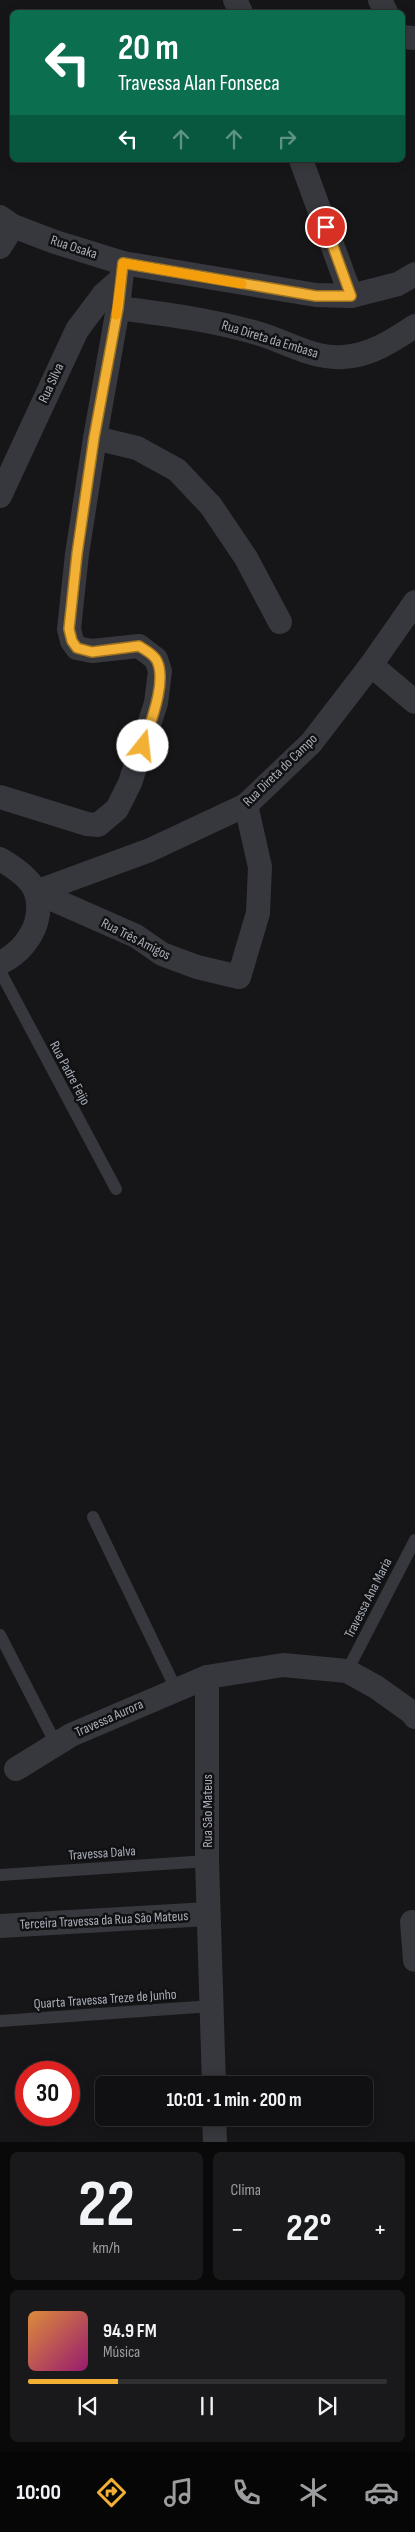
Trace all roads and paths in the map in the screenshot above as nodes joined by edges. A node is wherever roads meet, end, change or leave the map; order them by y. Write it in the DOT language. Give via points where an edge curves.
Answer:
graph roads {
  1 [pos="302,162"];
  2 [pos="6,221"];
  3 [pos="0,247"];
  4 [pos="121,272"];
  5 [pos="415,274"];
  6 [pos="351,296"];
  7 [pos="118,308"];
  8 [pos="415,326"];
  9 [pos="94,438"];
  10 [pos="0,496"];
  11 [pos="415,602"];
  12 [pos="280,622"];
  13 [pos="371,665"];
  14 [pos="415,702"];
  15 [pos="0,798"];
  16 [pos="246,805"];
  17 [pos="0,859"];
  18 [pos="36,892"];
  19 [pos="0,963"];
  20 [pos="0,971"];
  21 [pos="116,1189"];
  22 [pos="93,1517"];
  23 [pos="415,1540"];
  24 [pos="0,1635"];
  25 [pos="347,1671"];
  26 [pos="208,1677"];
  27 [pos="176,1689"];
  28 [pos="414,1712"];
  29 [pos="56,1744"];
  30 [pos="16,1769"];
  31 [pos="207,1861"];
  32 [pos="0,1874"];
  33 [pos="208,1914"];
  34 [pos="412,1922"];
  35 [pos="0,1926"];
  36 [pos="415,1960"];
  37 [pos="212,2006"];
  38 [pos="0,2021"];
  39 [pos="214,2076"];
  40 [pos="214,2126"];
  41 [pos="215,2142"];
  1 -- 6 [label="street"];
  2 -- 3 [label="street"];
  2 -- 4 [label="street, Rua Osaka"];
  4 -- 6 [label="street, Rua Osaka" via="316,296"];
  4 -- 7 [label="street"];
  4 -- 10 [label="street, Rua Silva" via="76,330"];
  5 -- 6 [label="street, Rua Osaka" via="398,284"];
  7 -- 8 [label="street, Rua Direta da Embasa" via="194,318 261,334 318,355 343,357 369,352"];
  7 -- 9 [label="street"];
  9 -- 12 [label="street" via="137,448 177,470 211,506 246,558"];
  9 -- 15 [label="street" via="69,629 77,648 92,652 139,646 149,652 156,659 160,671 156,702 130,783 117,809 98,825"];
  11 -- 13 [label="street, Rua Direta do Campo"];
  13 -- 14 [label="street"];
  13 -- 16 [label="street, Rua Direta do Campo" via="311,743"];
  16 -- 18 [label="street, Rua Direta do Campo" via="150,850"];
  16 -- 18 [label="street, Rua Três Amigos" via="260,867 258,914 239,977 162,954 136,936"];
  17 -- 18 [label="street" via="20,872"];
  18 -- 19 [label="street" via="38,913 34,930 13,957"];
  20 -- 21 [label="lane, Rua Padre Feijo"];
  22 -- 27 [label="lane"];
  23 -- 25 [label="lane, Travessa Ana Maria"];
  24 -- 29 [label="lane"];
  25 -- 26 [label="street" via="283,1665"];
  25 -- 28 [label="street"];
  26 -- 27 [label="street, Travessa Aurora"];
  26 -- 31 [label="street, Rua São Mateus"];
  27 -- 29 [label="street, Travessa Aurora"];
  29 -- 30 [label="street, Travessa Aurora"];
  31 -- 32 [label="lane, Travessa Dalva"];
  31 -- 33 [label="street, Rua São Mateus"];
  33 -- 35 [label="street, Terceira Travessa da Rua São Mateus"];
  33 -- 37 [label="street, Rua São Mateus"];
  34 -- 36 [label="street"];
  37 -- 38 [label="lane, Quarta Travessa Treze de Junho"];
  37 -- 39 [label="street, Rua São Mateus"];
  40 -- 41 [label="street"];
}
